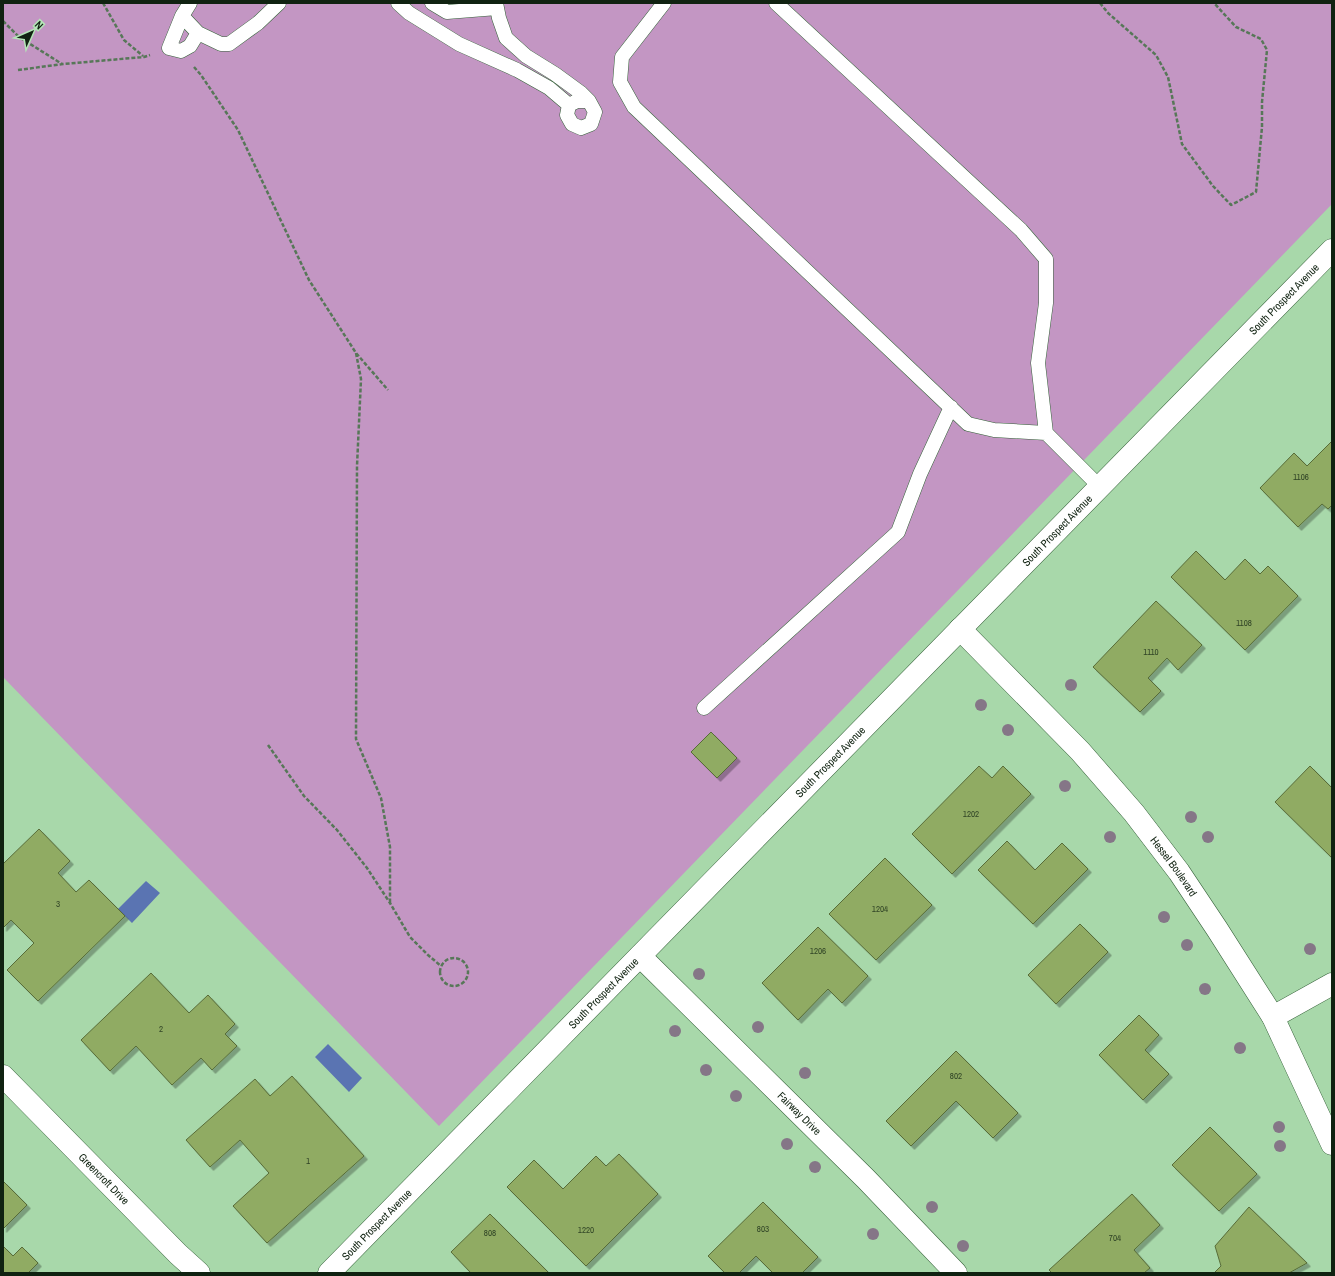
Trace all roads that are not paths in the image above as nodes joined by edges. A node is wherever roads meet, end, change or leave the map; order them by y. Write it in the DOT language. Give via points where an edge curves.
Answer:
graph roads {
  1 [pos="190,3"];
  2 [pos="279,3"];
  3 [pos="398,3"];
  4 [pos="432,3"];
  5 [pos="664,3"];
  6 [pos="776,3"];
  7 [pos="497,5"];
  8 [pos="182,16"];
  9 [pos="198,33"];
  10 [pos="589,101"];
  11 [pos="569,106"];
  12 [pos="1332,250"];
  13 [pos="951,407"];
  14 [pos="1046,433"];
  15 [pos="1100,487"];
  16 [pos="960,629"];
  17 [pos="704,708"];
  18 [pos="640,956"];
  19 [pos="1332,984"];
  20 [pos="1273,1017"];
  21 [pos="5,1082"];
  22 [pos="1332,1144"];
  23 [pos="199,1273"];
  24 [pos="329,1273"];
  25 [pos="956,1273"];
  1 -- 8 [label="lane"];
  2 -- 9 [label="lane" via="258,23 228,44 221,44"];
  3 -- 11 [label="lane" via="459,44 517,70 548,88"];
  4 -- 7 [label="lane" via="447,12"];
  5 -- 13 [label="lane" via="622,57 620,82 634,107"];
  6 -- 14 [label="lane" via="1021,230 1046,258 1046,303 1038,363"];
  7 -- 10 [label="lane" via="506,38 526,56 555,74"];
  8 -- 9 [label="lane"];
  8 -- 9 [label="lane" via="175,50 190,46"];
  10 -- 11 [label="lane" via="577,101"];
  10 -- 11 [label="lane" via="595,112 592,124 581,128 572,124 567,115"];
  12 -- 15 [label="main road, South Prospect Avenue"];
  13 -- 14 [label="lane" via="968,424 994,430"];
  13 -- 17 [label="lane" via="920,474 898,532"];
  14 -- 15 [label="lane"];
  15 -- 16 [label="main road, South Prospect Avenue"];
  16 -- 18 [label="main road, South Prospect Avenue"];
  16 -- 20 [label="main road, Hessel Boulevard" via="1080,751 1134,813 1179,872"];
  18 -- 24 [label="main road, South Prospect Avenue"];
  18 -- 25 [label="main road, Fairway Drive" via="866,1179"];
  19 -- 20 [label="main road"];
  20 -- 22 [label="main road, Hessel Boulevard"];
  21 -- 23 [label="main road, Greencroft Drive"];
}
